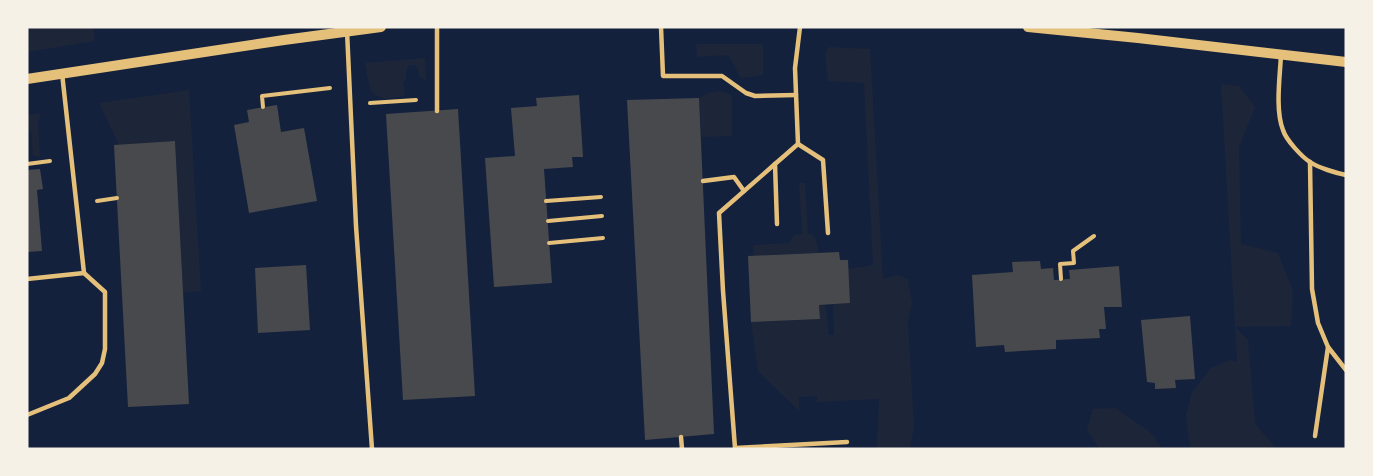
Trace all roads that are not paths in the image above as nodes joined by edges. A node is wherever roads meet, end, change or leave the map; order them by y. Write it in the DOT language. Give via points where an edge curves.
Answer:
graph roads {
  1 [pos="381,27"];
  2 [pos="437,27"];
  3 [pos="661,27"];
  4 [pos="800,27"];
  5 [pos="1028,27"];
  6 [pos="347,31"];
  7 [pos="1281,55"];
  8 [pos="1346,62"];
  9 [pos="62,74"];
  10 [pos="27,79"];
  11 [pos="796,95"];
  12 [pos="437,111"];
  13 [pos="798,144"];
  14 [pos="1310,162"];
  15 [pos="775,164"];
  16 [pos="1346,174"];
  17 [pos="703,181"];
  18 [pos="744,191"];
  19 [pos="777,224"];
  20 [pos="828,233"];
  21 [pos="84,273"];
  22 [pos="27,279"];
  23 [pos="1328,347"];
  24 [pos="1346,370"];
  25 [pos="27,414"];
  26 [pos="1315,436"];
  27 [pos="681,438"];
  28 [pos="848,442"];
  29 [pos="735,448"];
  30 [pos="372,449"];
  31 [pos="682,449"];
  32 [pos="728,449"];
  1 -- 6 [label="street"];
  2 -- 12 [label="lane"];
  3 -- 11 [label="lane" via="663,76 722,76 755,96"];
  4 -- 11 [label="lane"];
  5 -- 7 [label="street"];
  6 -- 9 [label="street"];
  6 -- 30 [label="lane"];
  7 -- 8 [label="street"];
  7 -- 14 [label="lane" via="1279,110 1283,130"];
  9 -- 10 [label="street"];
  9 -- 21 [label="lane"];
  11 -- 13 [label="lane"];
  13 -- 15 [label="lane"];
  13 -- 20 [label="lane" via="823,160"];
  14 -- 16 [label="lane"];
  14 -- 23 [label="lane" via="1312,289 1318,323"];
  15 -- 18 [label="lane"];
  15 -- 19 [label="lane"];
  17 -- 18 [label="lane" via="735,177"];
  18 -- 29 [label="lane" via="719,213"];
  21 -- 22 [label="lane"];
  21 -- 25 [label="lane" via="105,292 102,363 69,398"];
  23 -- 24 [label="lane"];
  23 -- 26 [label="lane"];
  27 -- 31 [label="lane"];
  28 -- 29 [label="lane"];
  29 -- 32 [label="lane"];
}
